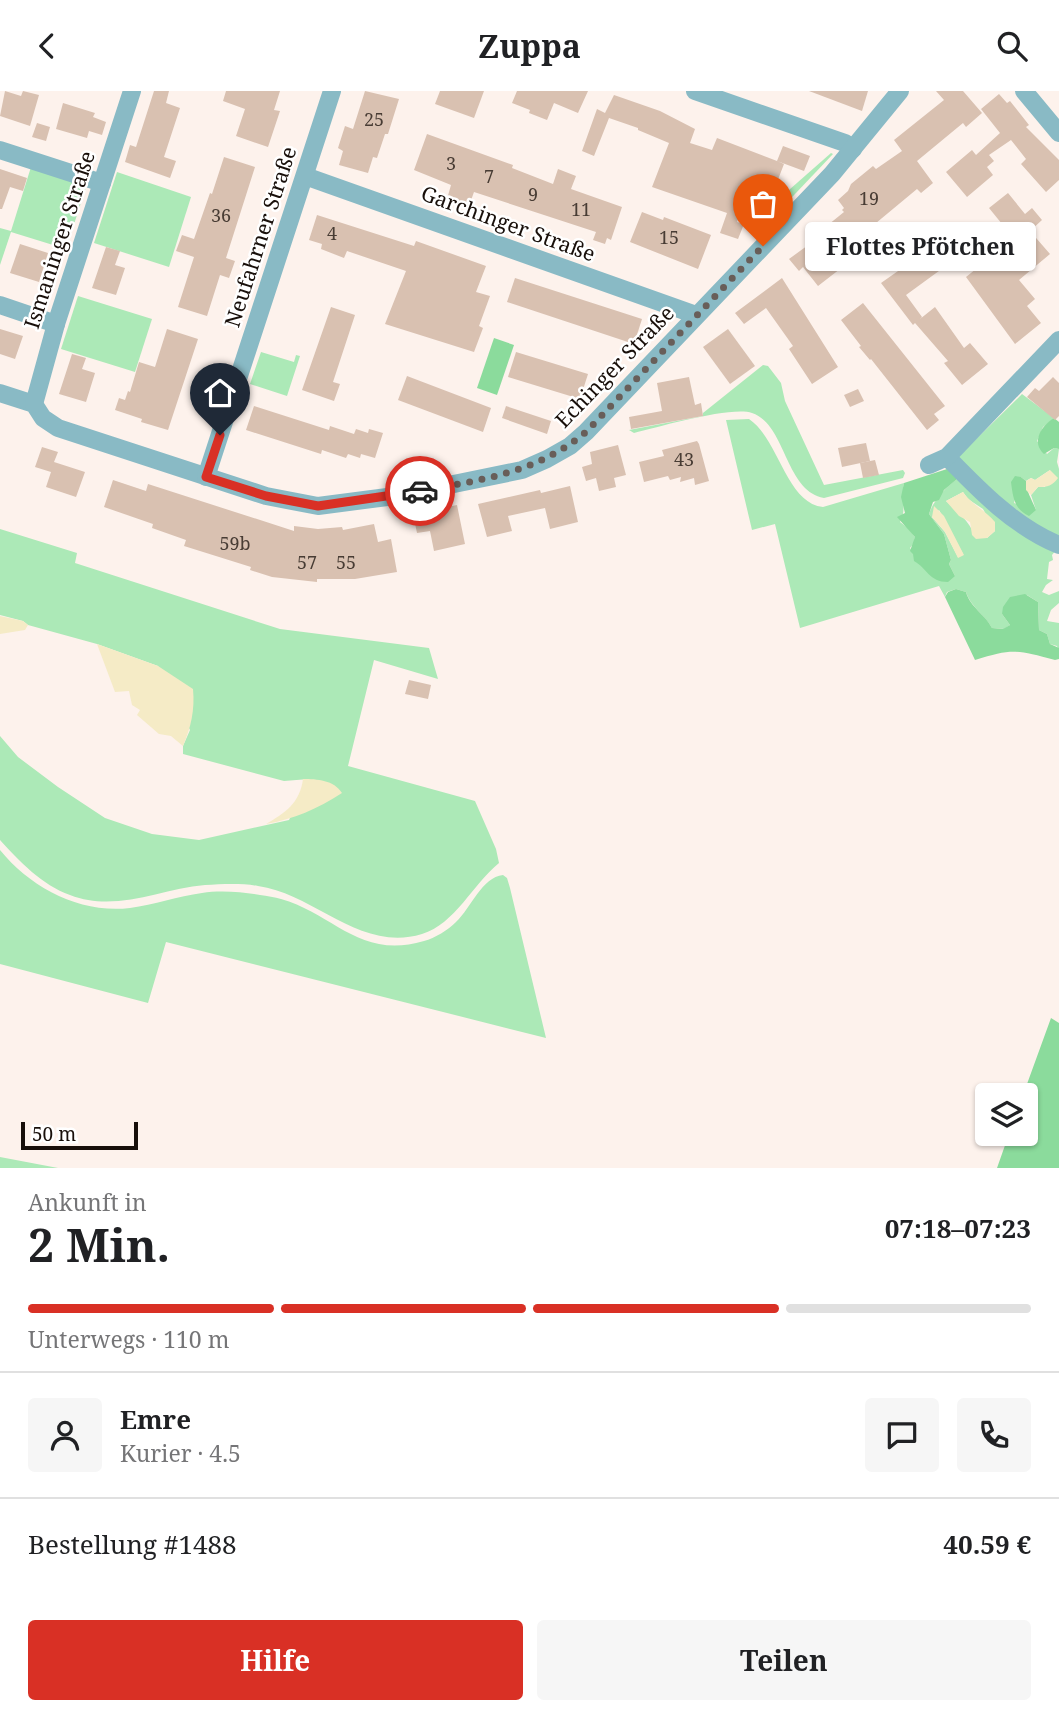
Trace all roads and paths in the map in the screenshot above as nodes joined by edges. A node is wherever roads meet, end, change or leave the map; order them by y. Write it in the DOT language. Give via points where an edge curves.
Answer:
graph roads {
  1 [pos="132,91"];
  2 [pos="332,91"];
  3 [pos="695,91"];
  4 [pos="900,91"];
  5 [pos="1024,91"];
  6 [pos="1059,134"];
  7 [pos="853,149"];
  8 [pos="0,150"];
  9 [pos="304,176"];
  10 [pos="102,183"];
  11 [pos="0,305"];
  12 [pos="696,315"];
  13 [pos="56,324"];
  14 [pos="1059,340"];
  15 [pos="0,393"];
  16 [pos="34,404"];
  17 [pos="947,457"];
  18 [pos="929,465"];
  19 [pos="206,477"];
  20 [pos="1059,545"];
  1 -- 10 [label="street, Ismaninger Straße"];
  2 -- 9 [label="street, Neufahrner Straße"];
  3 -- 7 [label="street"];
  4 -- 7 [label="street, Echinger Straße"];
  5 -- 6 [label="street"];
  7 -- 12 [label="street, Echinger Straße"];
  8 -- 10 [label="street"];
  9 -- 12 [label="street, Garchinger Straße"];
  9 -- 19 [label="street, Neufahrner Straße"];
  10 -- 13 [label="street, Ismaninger Straße"];
  11 -- 13 [label="street"];
  12 -- 19 [label="street, Echinger Straße" via="586,432 547,460 522,470 395,496 318,506"];
  13 -- 16 [label="street, Ismaninger Straße"];
  14 -- 17 [label="street"];
  15 -- 16 [label="street, Echinger Straße"];
  16 -- 19 [label="street, Echinger Straße" via="43,418 58,428"];
  17 -- 18 [label="street"];
  17 -- 20 [label="street" via="1000,508"];
}
